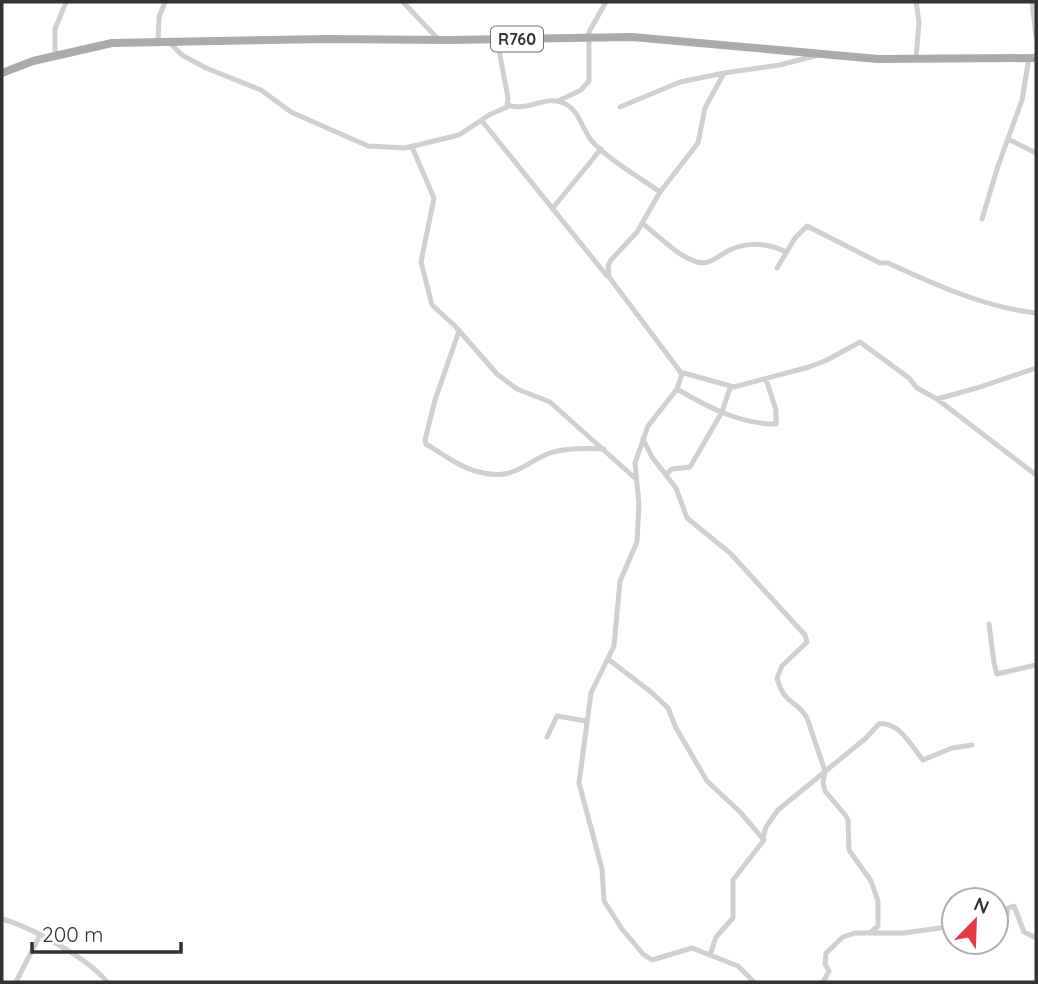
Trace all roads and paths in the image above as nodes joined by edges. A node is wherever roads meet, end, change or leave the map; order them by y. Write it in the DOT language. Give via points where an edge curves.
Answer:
graph roads {
  1 [pos="66,2"];
  2 [pos="165,2"];
  3 [pos="403,2"];
  4 [pos="606,2"];
  5 [pos="916,2"];
  6 [pos="1032,2"];
  7 [pos="1036,37"];
  8 [pos="587,38"];
  9 [pos="497,39"];
  10 [pos="439,40"];
  11 [pos="158,42"];
  12 [pos="170,43"];
  13 [pos="821,54"];
  14 [pos="55,55"];
  15 [pos="916,58"];
  16 [pos="1033,58"];
  17 [pos="2,73"];
  18 [pos="724,74"];
  19 [pos="558,101"];
  20 [pos="509,105"];
  21 [pos="620,107"];
  22 [pos="482,121"];
  23 [pos="1008,139"];
  24 [pos="412,147"];
  25 [pos="601,149"];
  26 [pos="1036,153"];
  27 [pos="660,192"];
  28 [pos="552,209"];
  29 [pos="982,219"];
  30 [pos="643,224"];
  31 [pos="786,252"];
  32 [pos="777,268"];
  33 [pos="608,277"];
  34 [pos="1036,313"];
  35 [pos="459,331"];
  36 [pos="1036,368"];
  37 [pos="680,372"];
  38 [pos="766,379"];
  39 [pos="730,388"];
  40 [pos="677,389"];
  41 [pos="937,399"];
  42 [pos="722,412"];
  43 [pos="643,439"];
  44 [pos="604,449"];
  45 [pos="666,474"];
  46 [pos="1036,475"];
  47 [pos="636,479"];
  48 [pos="989,624"];
  49 [pos="608,659"];
  50 [pos="1036,665"];
  51 [pos="586,721"];
  52 [pos="547,737"];
  53 [pos="972,745"];
  54 [pos="825,771"];
  55 [pos="763,838"];
  56 [pos="1010,907"];
  57 [pos="2,919"];
  58 [pos="878,926"];
  59 [pos="940,928"];
  60 [pos="870,933"];
  61 [pos="886,933"];
  62 [pos="40,935"];
  63 [pos="1036,938"];
  64 [pos="710,956"];
  65 [pos="16,982"];
  66 [pos="107,982"];
  67 [pos="754,982"];
  68 [pos="824,982"];
  1 -- 14 [label="street" via="55,29"];
  2 -- 11 [label="street"];
  3 -- 10 [label="street"];
  4 -- 8 [label="street"];
  5 -- 15 [label="street"];
  6 -- 7 [label="street"];
  8 -- 9 [label="main road, R760"];
  8 -- 13 [label="main road, R760" via="682,40"];
  8 -- 19 [label="street" via="589,80 581,90"];
  9 -- 10 [label="main road, R760"];
  9 -- 20 [label="street"];
  10 -- 12 [label="main road, R760"];
  11 -- 12 [label="main road, R760"];
  11 -- 14 [label="main road, R760" via="113,43"];
  12 -- 24 [label="street" via="187,58 261,90 291,112 360,144"];
  13 -- 15 [label="main road, R760"];
  13 -- 18 [label="street"];
  14 -- 17 [label="main road, R760"];
  15 -- 16 [label="main road, R760"];
  16 -- 23 [label="street"];
  18 -- 21 [label="street" via="680,82"];
  18 -- 27 [label="street" via="705,108 698,143"];
  19 -- 20 [label="street" via="522,108"];
  19 -- 25 [label="street" via="574,111"];
  20 -- 22 [label="street"];
  22 -- 24 [label="street" via="458,135"];
  22 -- 28 [label="street"];
  23 -- 26 [label="street"];
  23 -- 29 [label="street"];
  24 -- 35 [label="street" via="434,198 421,262 429,298"];
  25 -- 27 [label="street"];
  25 -- 28 [label="street"];
  27 -- 30 [label="street"];
  28 -- 33 [label="street"];
  30 -- 31 [label="street" via="698,262 714,261 727,251 753,244"];
  30 -- 33 [label="street" via="611,260"];
  31 -- 32 [label="street"];
  31 -- 34 [label="street" via="807,226 880,263 969,297"];
  33 -- 37 [label="street"];
  35 -- 44 [label="street" via="497,374 517,390 550,401"];
  35 -- 44 [label="street" via="435,400 426,444 467,468 493,474 519,471 559,450"];
  36 -- 41 [label="street"];
  37 -- 39 [label="street"];
  37 -- 40 [label="street"];
  38 -- 39 [label="street"];
  38 -- 41 [label="street" via="827,360 860,342"];
  38 -- 42 [label="street" via="777,423 755,423"];
  39 -- 42 [label="street"];
  40 -- 42 [label="street"];
  40 -- 43 [label="street"];
  41 -- 46 [label="street"];
  42 -- 45 [label="street" via="690,467"];
  43 -- 45 [label="street"];
  43 -- 47 [label="street" via="635,463"];
  44 -- 47 [label="street"];
  45 -- 54 [label="street" via="687,518 730,553 805,635 807,642 782,666 777,678 785,698 807,718"];
  47 -- 49 [label="street" via="639,529 634,553 622,573 614,646"];
  48 -- 50 [label="street" via="997,674"];
  49 -- 51 [label="street" via="591,693"];
  49 -- 55 [label="street" via="668,708 707,781"];
  51 -- 52 [label="street" via="557,716"];
  51 -- 64 [label="street" via="579,783 601,869 604,901 622,929 652,960 692,948"];
  53 -- 54 [label="street" via="923,760 898,730 879,724"];
  54 -- 55 [label="street" via="778,810"];
  54 -- 58 [label="street" via="825,792 849,820 849,850 871,881 878,901"];
  55 -- 64 [label="street" via="733,880 733,918 716,937"];
  56 -- 63 [label="street" via="1014,906 1024,932"];
  57 -- 62 [label="street"];
  58 -- 60 [label="street"];
  58 -- 61 [label="street"];
  59 -- 61 [label="street"];
  60 -- 61 [label="street"];
  60 -- 68 [label="street" via="851,933 829,949"];
  62 -- 65 [label="street"];
  62 -- 66 [label="street"];
  64 -- 67 [label="street" via="738,966"];
}
